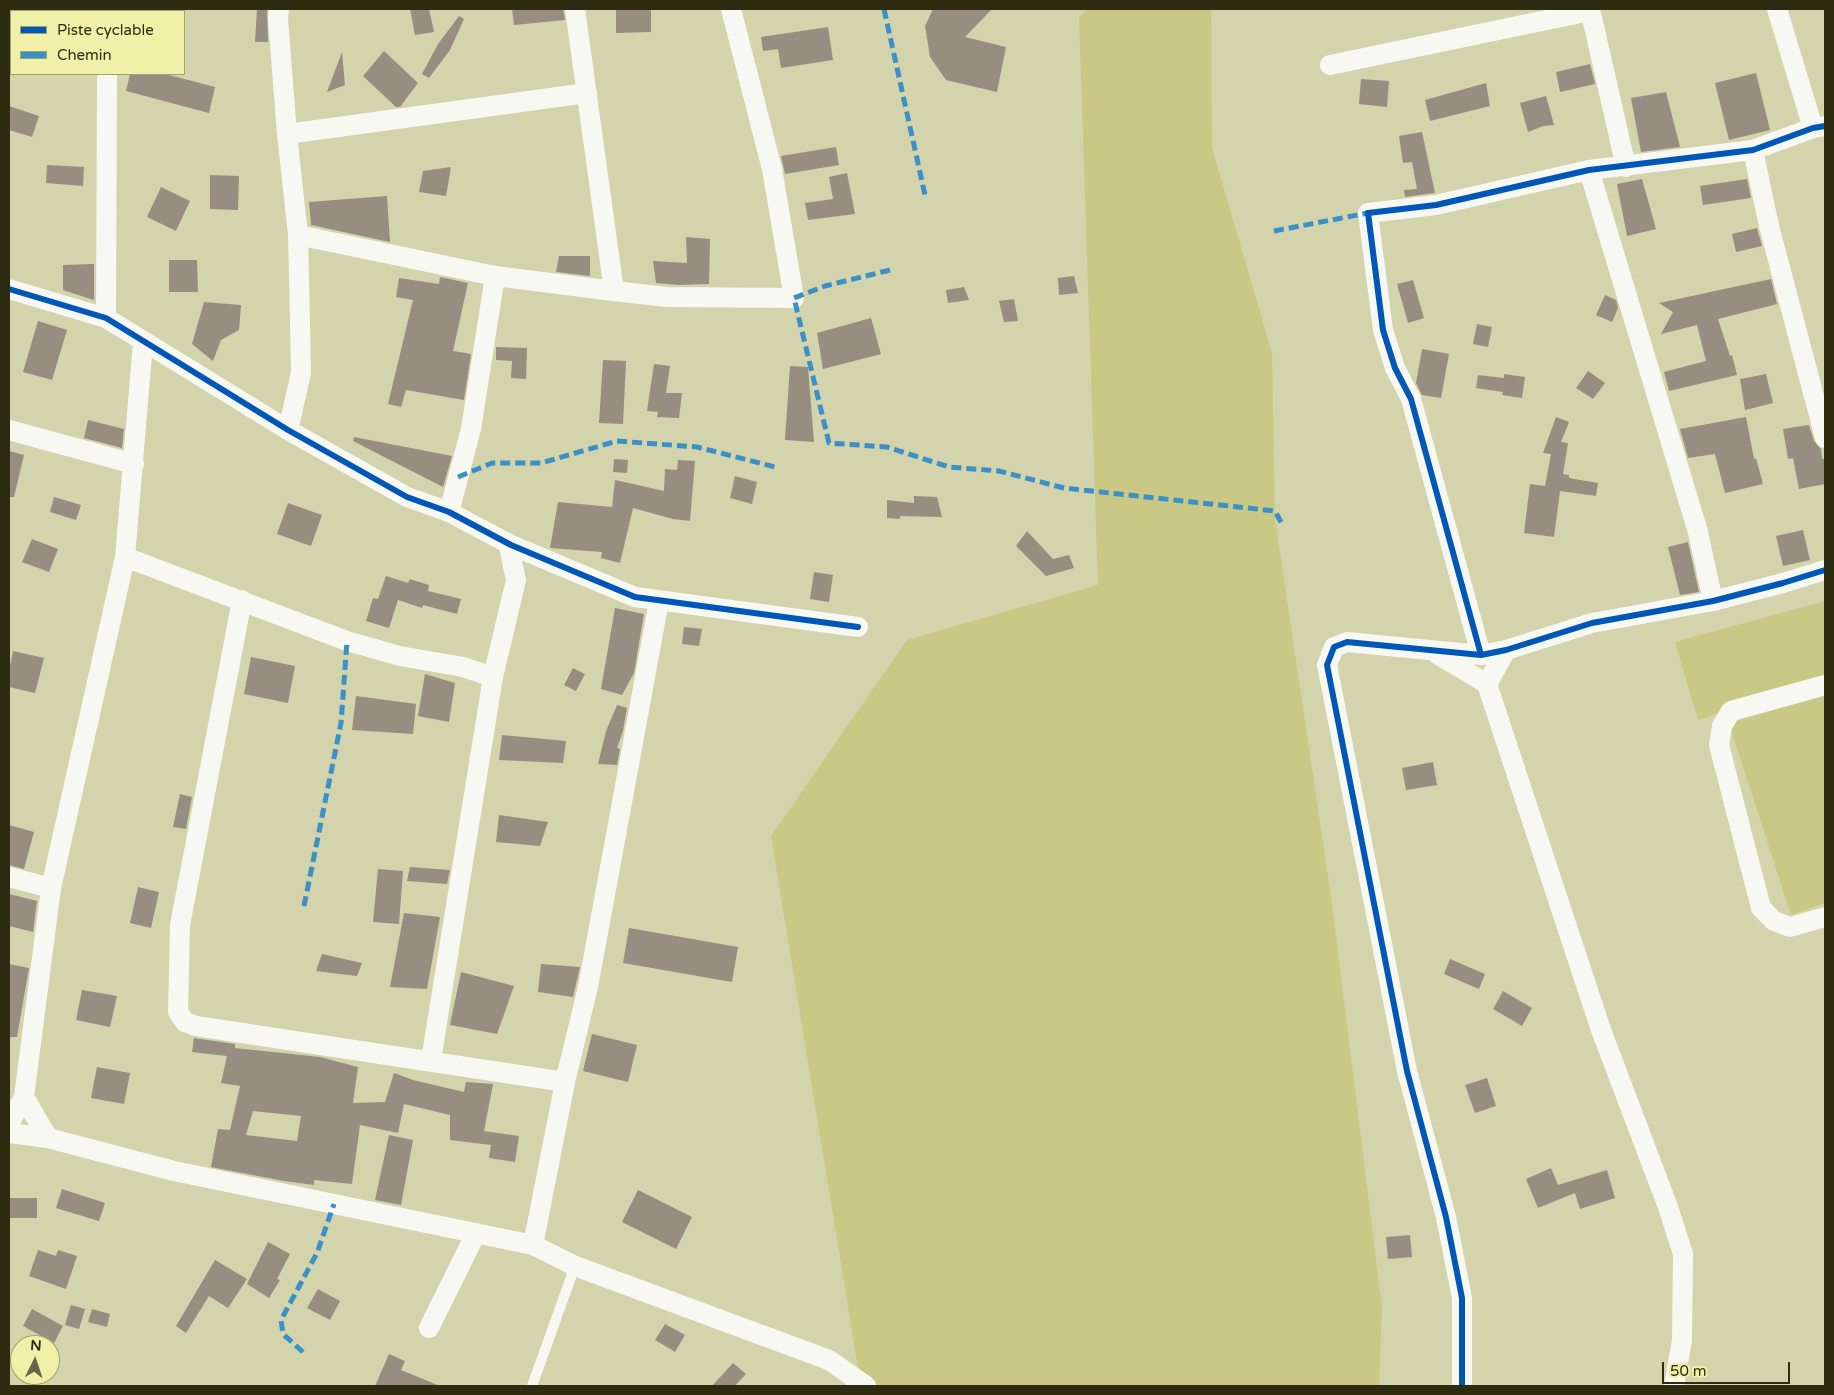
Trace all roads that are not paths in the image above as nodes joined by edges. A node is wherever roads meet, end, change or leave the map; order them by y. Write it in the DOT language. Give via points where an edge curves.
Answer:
graph roads {
  1 [pos="279,9"];
  2 [pos="575,9"];
  3 [pos="731,9"];
  4 [pos="1778,9"];
  5 [pos="1590,10"];
  6 [pos="1330,66"];
  7 [pos="107,75"];
  8 [pos="587,93"];
  9 [pos="1819,127"];
  10 [pos="287,134"];
  11 [pos="1752,150"];
  12 [pos="1626,167"];
  13 [pos="1589,170"];
  14 [pos="298,235"];
  15 [pos="495,276"];
  16 [pos="9,289"];
  17 [pos="614,291"];
  18 [pos="106,318"];
  19 [pos="143,342"];
  20 [pos="9,430"];
  21 [pos="288,430"];
  22 [pos="1825,438"];
  23 [pos="134,464"];
  24 [pos="449,512"];
  25 [pos="508,543"];
  26 [pos="125,557"];
  27 [pos="544,560"];
  28 [pos="1825,570"];
  29 [pos="516,580"];
  30 [pos="242,600"];
  31 [pos="1713,601"];
  32 [pos="659,602"];
  33 [pos="858,627"];
  34 [pos="1506,650"];
  35 [pos="1434,651"];
  36 [pos="1481,655"];
  37 [pos="492,677"];
  38 [pos="1487,684"];
  39 [pos="1825,685"];
  40 [pos="9,876"];
  41 [pos="51,888"];
  42 [pos="1825,917"];
  43 [pos="431,1060"];
  44 [pos="565,1082"];
  45 [pos="24,1097"];
  46 [pos="9,1124"];
  47 [pos="9,1133"];
  48 [pos="48,1138"];
  49 [pos="475,1235"];
  50 [pos="533,1245"];
  51 [pos="575,1266"];
  52 [pos="429,1328"];
  53 [pos="532,1386"];
  54 [pos="866,1386"];
  55 [pos="1462,1386"];
  56 [pos="1674,1386"];
  1 -- 10 [label="street"];
  2 -- 8 [label="street"];
  3 -- 17 [label="street" via="772,169 794,298 667,297"];
  4 -- 9 [label="street"];
  5 -- 6 [label="street"];
  5 -- 12 [label="street"];
  7 -- 18 [label="street"];
  8 -- 10 [label="street"];
  8 -- 17 [label="street"];
  9 -- 11 [label="street"];
  10 -- 14 [label="street"];
  11 -- 12 [label="street"];
  11 -- 22 [label="street"];
  12 -- 13 [label="street"];
  13 -- 31 [label="street" via="1698,532"];
  13 -- 36 [label="street" via="1436,205 1368,214 1383,330 1395,368 1411,399"];
  14 -- 15 [label="street"];
  14 -- 21 [label="street" via="301,373"];
  15 -- 17 [label="street"];
  15 -- 24 [label="street" via="472,429"];
  16 -- 18 [label="street"];
  18 -- 19 [label="street"];
  19 -- 21 [label="street"];
  19 -- 23 [label="street"];
  20 -- 23 [label="street"];
  21 -- 24 [label="street" via="407,496"];
  23 -- 26 [label="street"];
  24 -- 25 [label="street"];
  25 -- 27 [label="street"];
  25 -- 29 [label="street"];
  26 -- 30 [label="street"];
  26 -- 41 [label="street"];
  27 -- 29 [label="street"];
  27 -- 32 [label="street" via="635,597"];
  28 -- 31 [label="street"];
  29 -- 37 [label="street"];
  30 -- 37 [label="street" via="347,641"];
  30 -- 43 [label="street" via="180,925 178,1012 185,1022 196,1026"];
  31 -- 34 [label="street" via="1592,623"];
  32 -- 33 [label="street" via="698,604"];
  32 -- 44 [label="street" via="588,987"];
  34 -- 36 [label="street"];
  34 -- 38 [label="street"];
  35 -- 36 [label="street"];
  35 -- 38 [label="street"];
  35 -- 55 [label="street" via="1347,642 1334,647 1328,665 1407,1071 1446,1217 1462,1298"];
  37 -- 43 [label="street"];
  38 -- 56 [label="street" via="1600,1030 1668,1206 1683,1254 1682,1340"];
  39 -- 42 [label="street" via="1731,712 1722,726 1719,745 1761,908 1774,921 1790,927"];
  40 -- 41 [label="street"];
  41 -- 45 [label="street"];
  43 -- 44 [label="street"];
  44 -- 50 [label="street"];
  45 -- 46 [label="street"];
  45 -- 48 [label="street"];
  47 -- 48 [label="street"];
  48 -- 49 [label="street" via="174,1170"];
  49 -- 50 [label="street"];
  49 -- 52 [label="street"];
  50 -- 51 [label="street"];
  51 -- 53 [label="lane"];
  51 -- 54 [label="street" via="829,1360"];
}
